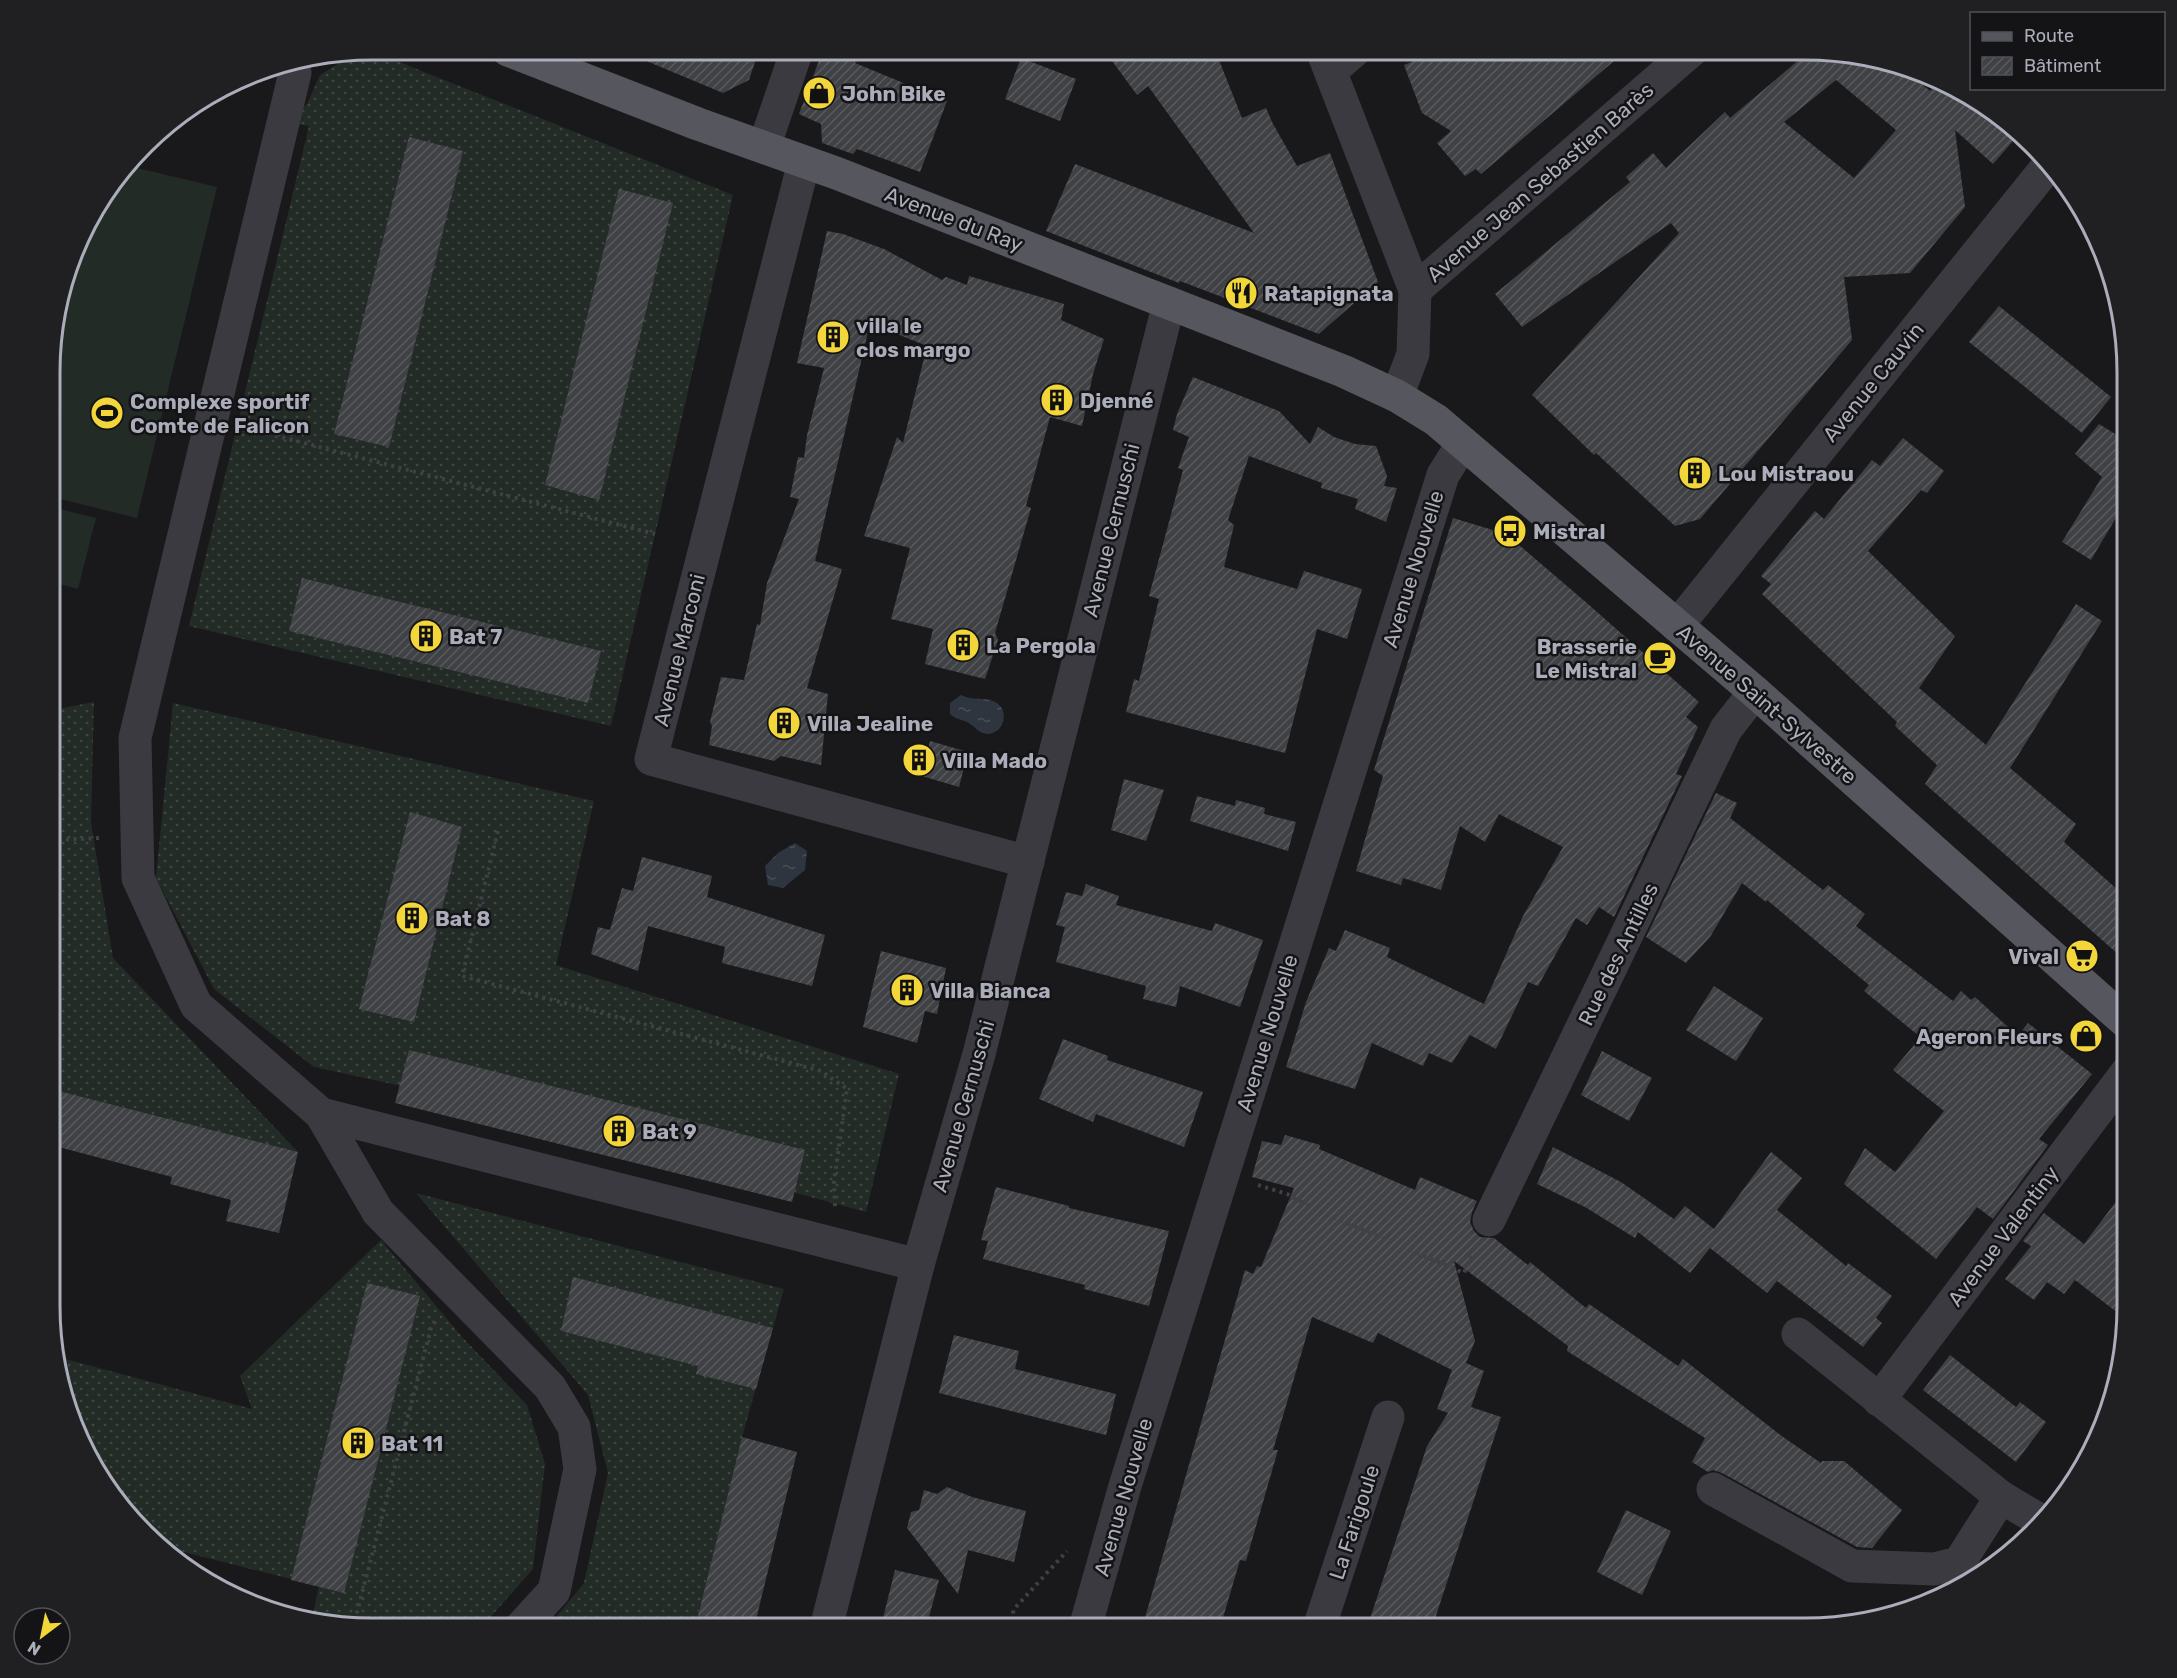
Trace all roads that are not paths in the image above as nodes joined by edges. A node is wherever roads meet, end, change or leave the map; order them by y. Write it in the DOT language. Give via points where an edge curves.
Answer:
graph roads {
  1 [pos="533,60"];
  2 [pos="794,60"];
  3 [pos="1680,60"];
  4 [pos="1326,61"];
  5 [pos="299,69"];
  6 [pos="764,147"];
  7 [pos="804,162"];
  8 [pos="2044,171"];
  9 [pos="1415,290"];
  10 [pos="1169,303"];
  11 [pos="1397,396"];
  12 [pos="1463,443"];
  13 [pos="1677,626"];
  14 [pos="1755,693"];
  15 [pos="1028,862"];
  16 [pos="2117,1014"];
  17 [pos="2117,1085"];
  18 [pos="321,1114"];
  19 [pos="1489,1220"];
  20 [pos="918,1265"];
  21 [pos="1798,1334"];
  22 [pos="1879,1400"];
  23 [pos="1388,1417"];
  24 [pos="1713,1489"];
  25 [pos="2001,1497"];
  26 [pos="2035,1517"];
  27 [pos="529,1618"];
  28 [pos="829,1618"];
  29 [pos="1088,1618"];
  30 [pos="1322,1618"];
  1 -- 6 [label="main road, Avenue du Ray"];
  2 -- 6 [label="street"];
  3 -- 9 [label="street, Avenue Jean Sebastien Barès"];
  4 -- 9 [label="street"];
  5 -- 18 [label="street" via="135,738 137,837 138,878 196,1005"];
  6 -- 7 [label="main road, Avenue du Ray"];
  7 -- 10 [label="main road, Avenue du Ray"];
  7 -- 15 [label="street, Avenue Marconi" via="651,759"];
  8 -- 13 [label="street, Avenue Cauvin"];
  9 -- 11 [label="street" via="1413,354"];
  10 -- 11 [label="main road, Avenue du Ray" via="1344,371"];
  10 -- 15 [label="street, Avenue Cernuschi"];
  11 -- 12 [label="main road, Avenue Saint-Sylvestre" via="1436,420"];
  12 -- 13 [label="main road, Avenue Saint-Sylvestre"];
  12 -- 29 [label="street, Avenue Nouvelle" via="1443,475 1125,1486"];
  13 -- 14 [label="main road, Avenue Saint-Sylvestre"];
  14 -- 16 [label="main road, Avenue Saint-Sylvestre"];
  14 -- 19 [label="street, Rue des Antilles" via="1726,729"];
  15 -- 20 [label="street, Avenue Cernuschi" via="979,1054"];
  17 -- 22 [label="street, Avenue Valentiny"];
  18 -- 20 [label="street"];
  18 -- 27 [label="street" via="378,1212 550,1387 574,1427 580,1469 554,1591"];
  20 -- 28 [label="street, Avenue Cernuschi"];
  21 -- 22 [label="street"];
  22 -- 25 [label="street"];
  23 -- 30 [label="street, La Farigoule"];
  24 -- 25 [label="street" via="1852,1566 1934,1569 1959,1563"];
  25 -- 26 [label="street"];
}
